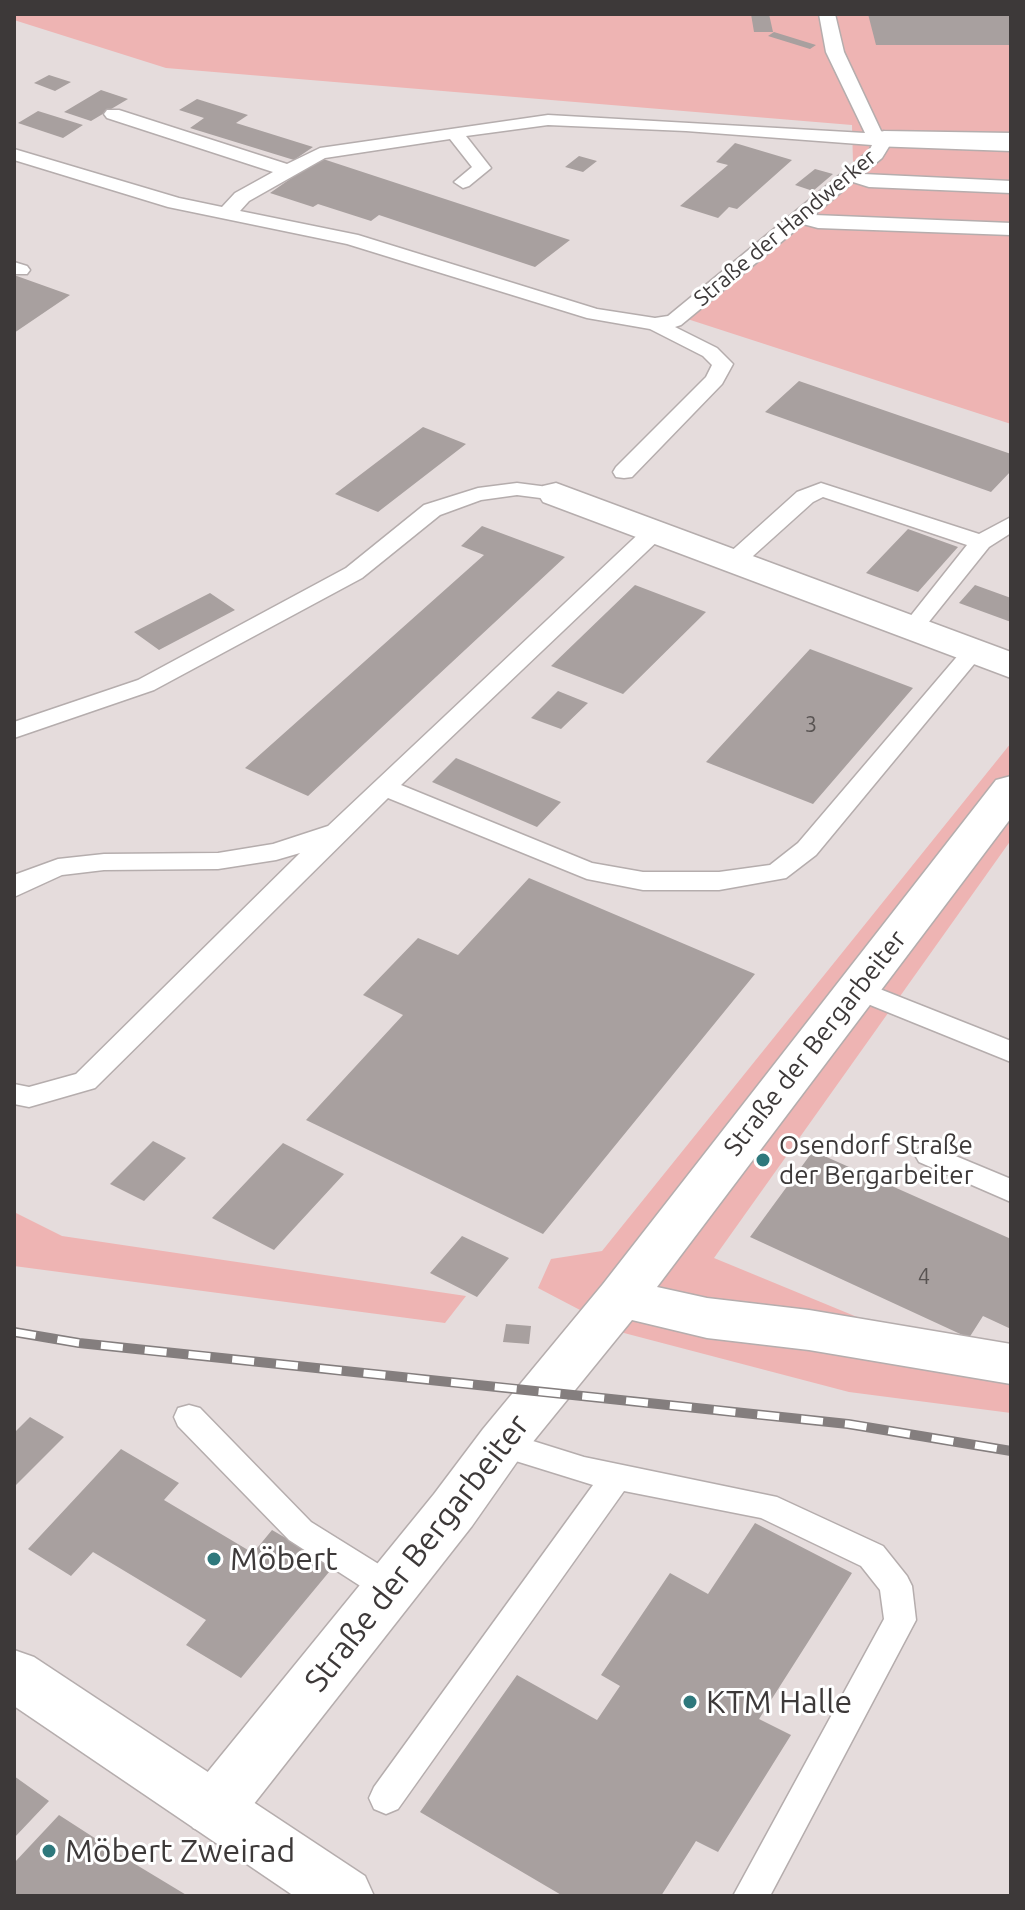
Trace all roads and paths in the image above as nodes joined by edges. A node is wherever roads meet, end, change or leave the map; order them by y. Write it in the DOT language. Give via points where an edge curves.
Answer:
graph roads {
  1 [pos="827,14"];
  2 [pos="113,114"];
  3 [pos="455,134"];
  4 [pos="884,140"];
  5 [pos="1011,142"];
  6 [pos="14,154"];
  7 [pos="286,170"];
  8 [pos="850,176"];
  9 [pos="463,182"];
  10 [pos="1011,187"];
  11 [pos="227,213"];
  12 [pos="801,217"];
  13 [pos="1011,229"];
  14 [pos="655,324"];
  15 [pos="624,472"];
  16 [pos="556,494"];
  17 [pos="1011,524"];
  18 [pos="656,530"];
  19 [pos="981,542"];
  20 [pos="735,560"];
  21 [pos="912,628"];
  22 [pos="974,651"];
  23 [pos="1011,666"];
  24 [pos="14,730"];
  25 [pos="384,787"];
  26 [pos="1011,789"];
  27 [pos="337,832"];
  28 [pos="14,888"];
  29 [pos="857,989"];
  30 [pos="1011,1052"];
  31 [pos="14,1094"];
  32 [pos="929,1155"];
  33 [pos="1011,1191"];
  34 [pos="621,1298"];
  35 [pos="1011,1364"];
  36 [pos="189,1417"];
  37 [pos="501,1444"];
  38 [pos="617,1476"];
  39 [pos="390,1588"];
  40 [pos="14,1675"];
  41 [pos="386,1798"];
  42 [pos="214,1809"];
  43 [pos="344,1896"];
  44 [pos="751,1896"];
  1 -- 4 [label="lane" via="835,52 874,134"];
  2 -- 7 [label="lane"];
  3 -- 4 [label="lane" via="548,120"];
  3 -- 7 [label="lane" via="320,153"];
  3 -- 9 [label="lane" via="482,168"];
  4 -- 5 [label="street, Straße der Handwerker"];
  4 -- 8 [label="lane, Straße der Handwerker"];
  6 -- 11 [label="lane" via="175,203"];
  7 -- 11 [label="lane" via="242,197"];
  8 -- 10 [label="lane"];
  8 -- 12 [label="lane, Straße der Handwerker"];
  11 -- 14 [label="lane" via="351,239 594,314"];
  12 -- 13 [label="lane" via="818,222"];
  12 -- 14 [label="lane, Straße der Handwerker" via="674,321"];
  14 -- 15 [label="lane" via="723,364 715,380"];
  16 -- 18 [label="street"];
  16 -- 24 [label="lane" via="504,490 432,510 354,573 262,624 146,685"];
  17 -- 19 [label="lane"];
  18 -- 20 [label="street"];
  18 -- 25 [label="lane"];
  19 -- 20 [label="lane" via="821,489 805,497"];
  19 -- 21 [label="lane"];
  20 -- 21 [label="street"];
  21 -- 22 [label="street"];
  22 -- 23 [label="street"];
  22 -- 25 [label="lane" via="807,849 777,872 719,881 643,881 587,871"];
  25 -- 27 [label="lane"];
  26 -- 29 [label="street, Straße der Bergarbeiter"];
  27 -- 28 [label="lane" via="276,852 218,861 58,867"];
  27 -- 31 [label="lane" via="85,1081 29,1097"];
  29 -- 30 [label="lane"];
  29 -- 34 [label="street, Straße der Bergarbeiter"];
  32 -- 33 [label="lane"];
  34 -- 35 [label="street" via="707,1318"];
  34 -- 37 [label="street, Straße der Bergarbeiter"];
  36 -- 39 [label="lane" via="300,1531"];
  37 -- 38 [label="lane"];
  37 -- 39 [label="street, Straße der Bergarbeiter"];
  38 -- 41 [label="lane"];
  38 -- 44 [label="lane" via="766,1506 872,1556 896,1586 900,1620"];
  39 -- 42 [label="street, Straße der Bergarbeiter"];
  40 -- 42 [label="street"];
  42 -- 43 [label="street"];
}
